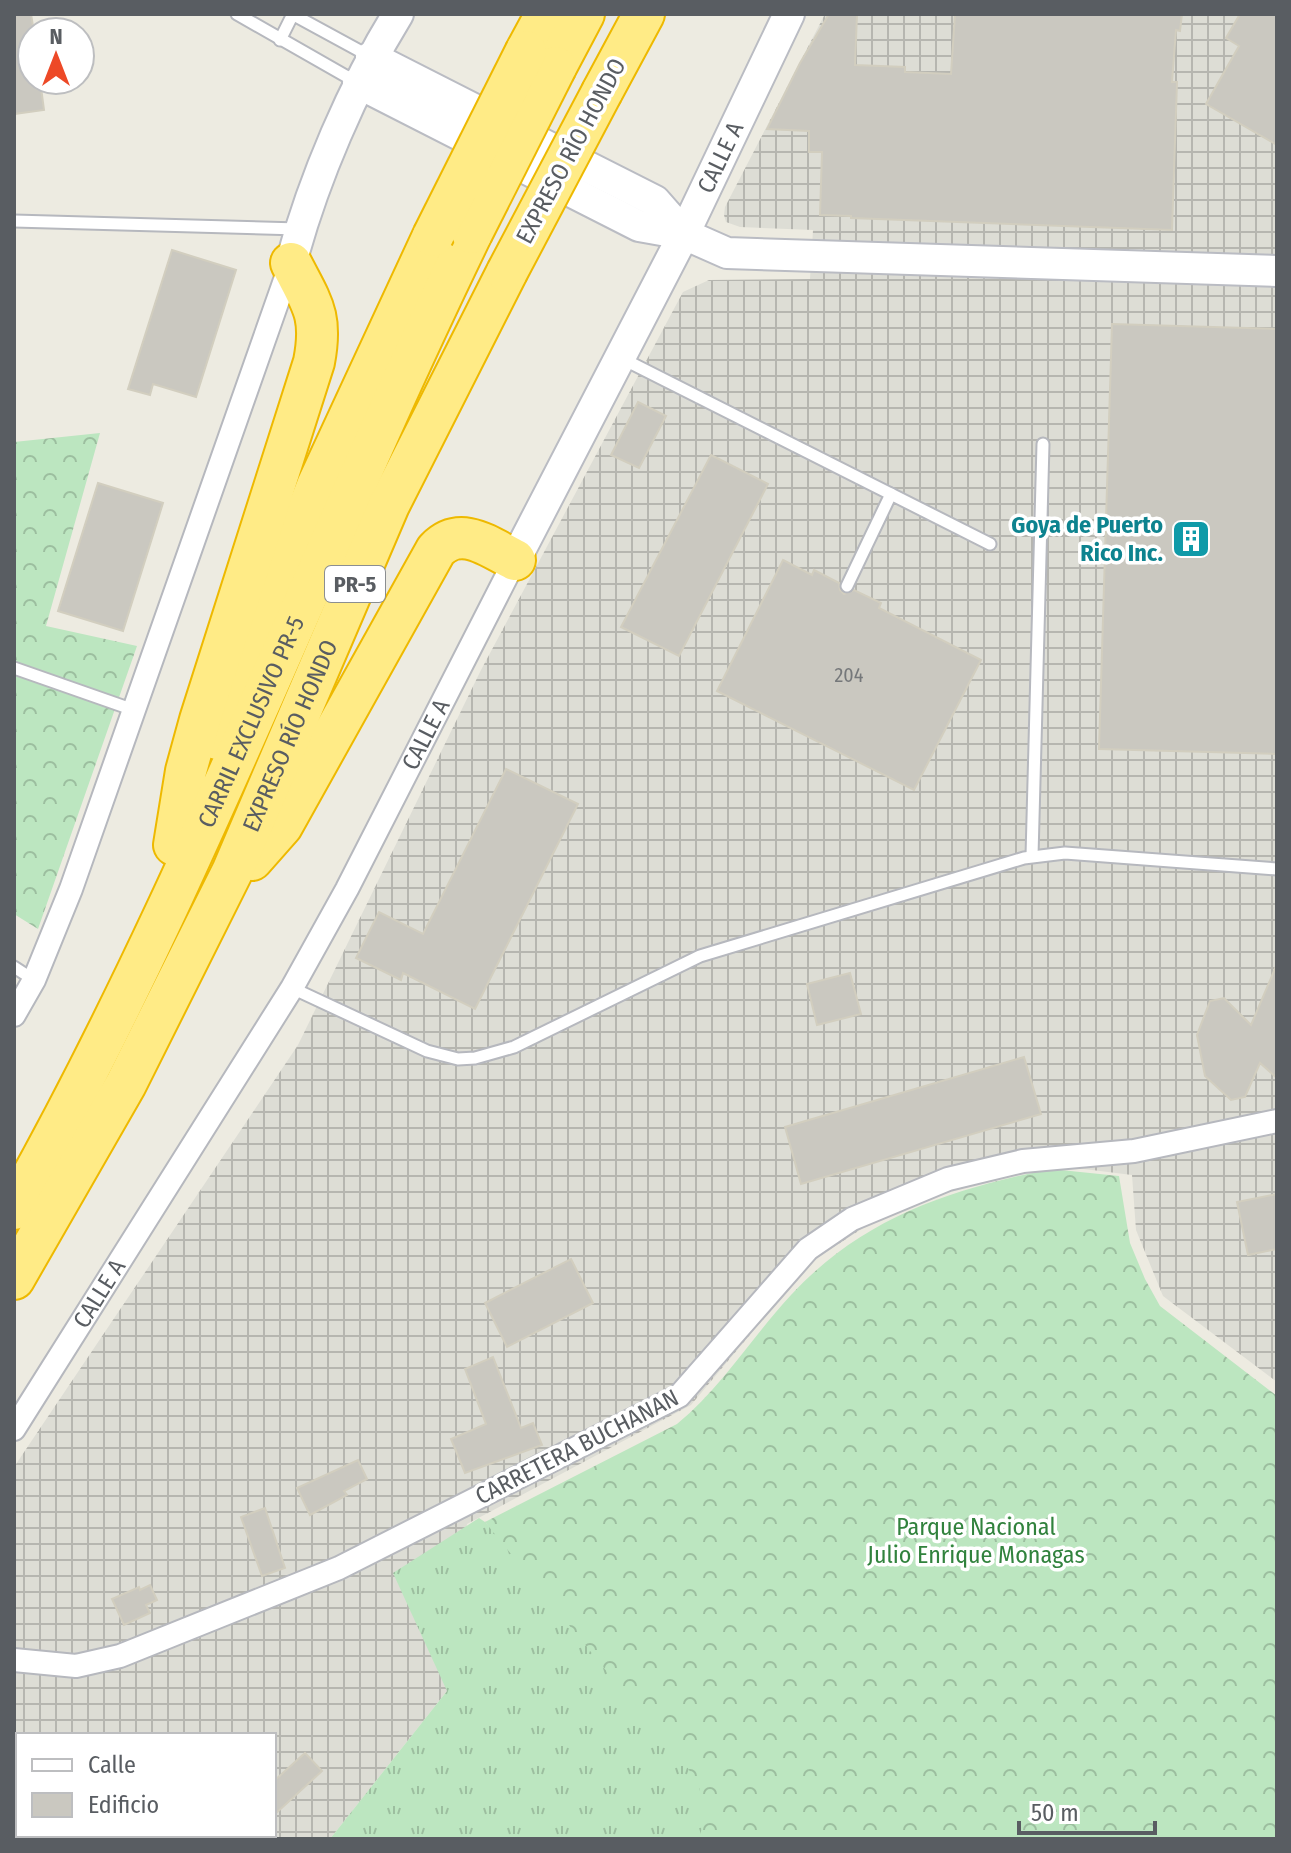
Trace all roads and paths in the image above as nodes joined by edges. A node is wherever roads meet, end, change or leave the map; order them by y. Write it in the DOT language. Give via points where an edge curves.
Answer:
graph roads {
  1 [pos="237,14"];
  2 [pos="292,14"];
  3 [pos="398,14"];
  4 [pos="546,14"];
  5 [pos="584,14"];
  6 [pos="644,14"];
  7 [pos="789,14"];
  8 [pos="280,40"];
  9 [pos="541,59"];
  10 [pos="365,70"];
  11 [pos="14,221"];
  12 [pos="684,234"];
  13 [pos="296,246"];
  14 [pos="1277,271"];
  15 [pos="620,357"];
  16 [pos="1043,444"];
  17 [pos="891,494"];
  18 [pos="990,544"];
  19 [pos="515,560"];
  20 [pos="847,586"];
  21 [pos="14,668"];
  22 [pos="134,710"];
  23 [pos="174,845"];
  24 [pos="1032,856"];
  25 [pos="1277,869"];
  26 [pos="216,903"];
  27 [pos="14,967"];
  28 [pos="34,980"];
  29 [pos="292,988"];
  30 [pos="14,1015"];
  31 [pos="1277,1121"];
  32 [pos="16,1147"];
  33 [pos="14,1209"];
  34 [pos="14,1279"];
  35 [pos="14,1429"];
  36 [pos="14,1660"];
  1 -- 8 [label="lane"];
  2 -- 8 [label="lane"];
  2 -- 10 [label="lane"];
  3 -- 10 [label="street"];
  4 -- 9 [label="highway"];
  5 -- 9 [label="highway, CARRIL EXCLUSIVO PR-5"];
  6 -- 26 [label="highway, EXPRESO RÍO HONDO / PR-5, bridge" via="389,505"];
  7 -- 12 [label="street, CALLE A"];
  8 -- 10 [label="lane"];
  9 -- 23 [label="highway, bridge" via="433,236 317,486"];
  9 -- 33 [label="highway, CARRIL EXCLUSIVO PR-5, bridge" via="472,233 192,859"];
  10 -- 12 [label="street" via="639,226"];
  10 -- 13 [label="street"];
  11 -- 13 [label="lane"];
  12 -- 14 [label="street" via="727,253"];
  12 -- 15 [label="street, CALLE A"];
  13 -- 22 [label="street"];
  13 -- 23 [label="highway" via="319,328 314,362 197,733"];
  15 -- 17 [label="lane"];
  15 -- 19 [label="street, CALLE A"];
  16 -- 24 [label="lane"];
  17 -- 18 [label="lane"];
  17 -- 20 [label="lane"];
  19 -- 26 [label="highway" via="467,537 450,539 436,550 282,826"];
  19 -- 29 [label="street, CALLE A"];
  21 -- 22 [label="lane"];
  22 -- 28 [label="street"];
  23 -- 32 [label="highway" via="70,1054"];
  24 -- 25 [label="lane" via="1065,853"];
  24 -- 29 [label="lane" via="700,956 514,1047 475,1058 427,1051"];
  26 -- 34 [label="highway, EXPRESO RÍO HONDO / PR-5" via="126,1084"];
  27 -- 28 [label="lane"];
  28 -- 30 [label="street"];
  29 -- 35 [label="street, CALLE A"];
  31 -- 36 [label="street, CARRETERA BUCHANAN" via="1134,1151 1023,1161 948,1179 866,1213 808,1249 679,1396 339,1568 120,1656 76,1666"];
}
